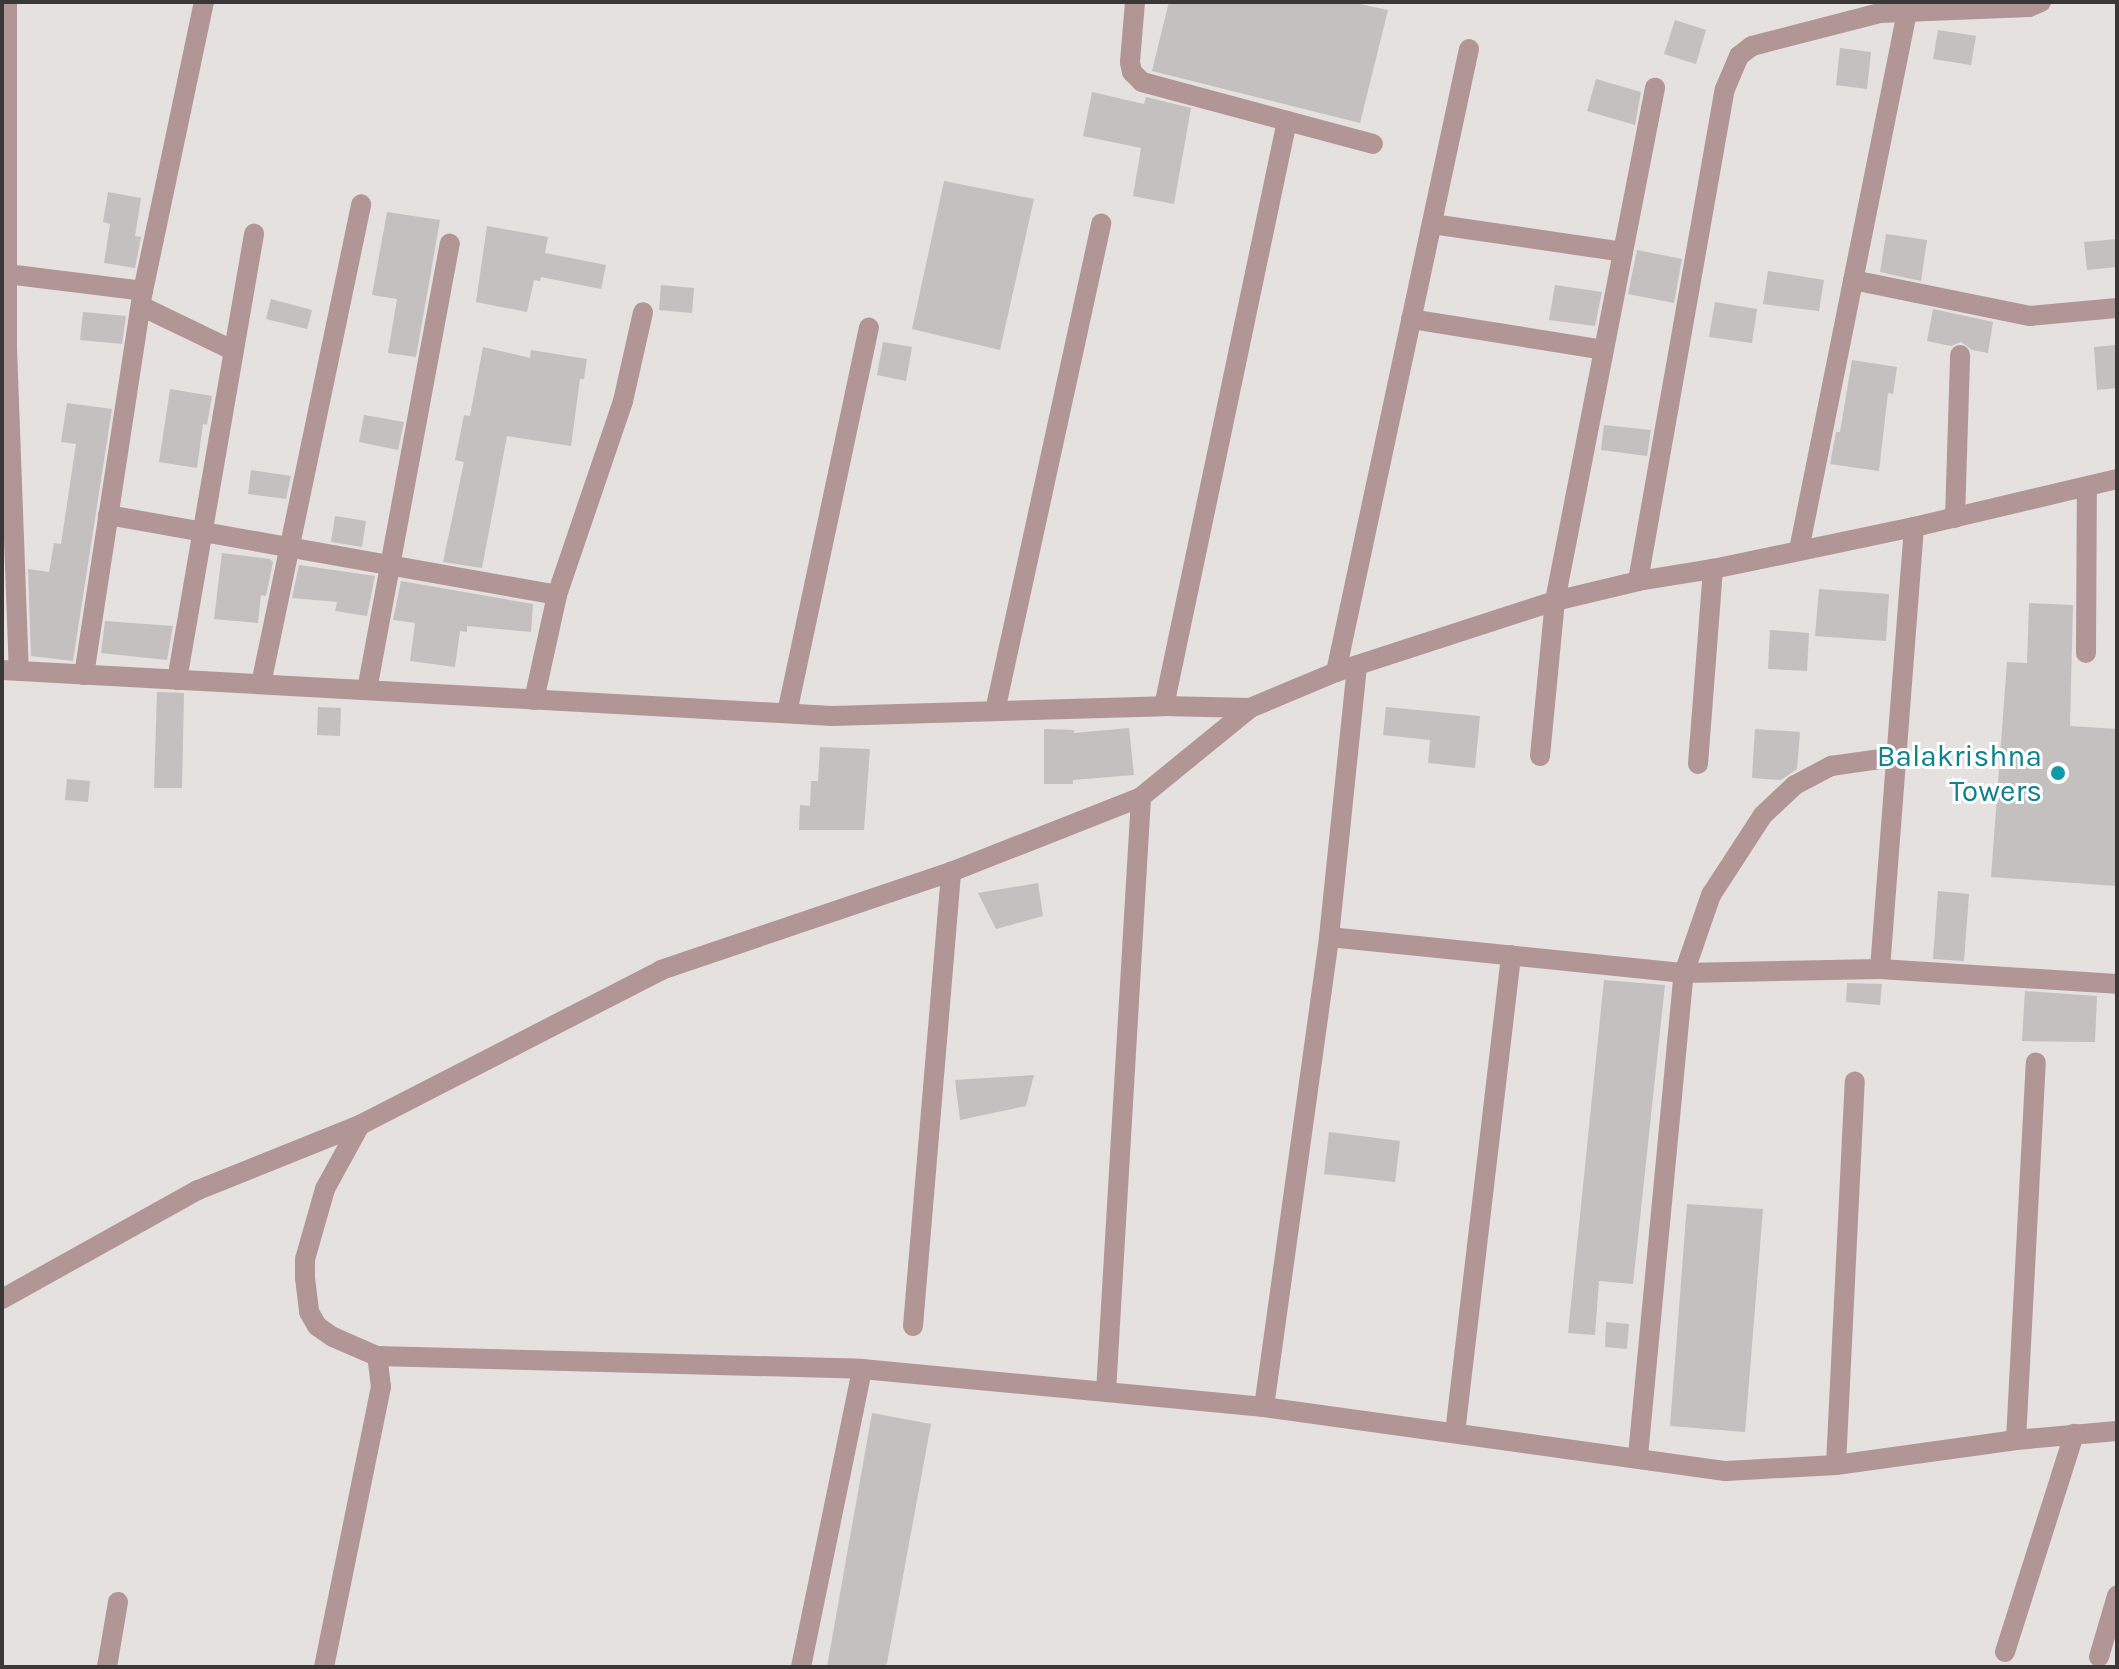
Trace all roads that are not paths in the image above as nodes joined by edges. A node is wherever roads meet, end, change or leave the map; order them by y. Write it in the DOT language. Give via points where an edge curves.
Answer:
graph roads {
  1 [pos="7,2"];
  2 [pos="204,2"];
  3 [pos="1135,2"];
  4 [pos="2041,2"];
  5 [pos="1908,7"];
  6 [pos="1469,49"];
  7 [pos="1655,88"];
  8 [pos="1287,121"];
  9 [pos="1373,144"];
  10 [pos="361,204"];
  11 [pos="1101,223"];
  12 [pos="1432,224"];
  13 [pos="254,234"];
  14 [pos="450,244"];
  15 [pos="1623,252"];
  16 [pos="7,274"];
  17 [pos="1853,280"];
  18 [pos="142,298"];
  19 [pos="2117,308"];
  20 [pos="643,312"];
  21 [pos="1411,319"];
  22 [pos="869,328"];
  23 [pos="5,348"];
  24 [pos="1604,350"];
  25 [pos="234,351"];
  26 [pos="1960,355"];
  27 [pos="2117,479"];
  28 [pos="2087,488"];
  29 [pos="108,515"];
  30 [pos="1955,518"];
  31 [pos="1914,527"];
  32 [pos="203,530"];
  33 [pos="289,547"];
  34 [pos="1799,550"];
  35 [pos="390,565"];
  36 [pos="1713,569"];
  37 [pos="1638,581"];
  38 [pos="557,595"];
  39 [pos="1555,601"];
  40 [pos="2086,653"];
  41 [pos="1357,666"];
  42 [pos="10,670"];
  43 [pos="1336,672"];
  44 [pos="84,675"];
  45 [pos="177,680"];
  46 [pos="261,684"];
  47 [pos="367,690"];
  48 [pos="534,700"];
  49 [pos="1164,706"];
  50 [pos="1250,708"];
  51 [pos="995,711"];
  52 [pos="787,713"];
  53 [pos="1540,756"];
  54 [pos="1895,757"];
  55 [pos="1698,764"];
  56 [pos="1141,797"];
  57 [pos="951,872"];
  58 [pos="1329,937"];
  59 [pos="1511,955"];
  60 [pos="1880,969"];
  61 [pos="1684,973"];
  62 [pos="2117,984"];
  63 [pos="2036,1063"];
  64 [pos="1855,1081"];
  65 [pos="360,1125"];
  66 [pos="2,1299"];
  67 [pos="913,1326"];
  68 [pos="377,1356"];
  69 [pos="862,1369"];
  70 [pos="1106,1392"];
  71 [pos="1264,1407"];
  72 [pos="2117,1431"];
  73 [pos="1455,1433"];
  74 [pos="2074,1434"];
  75 [pos="2016,1440"];
  76 [pos="1638,1456"];
  77 [pos="1836,1465"];
  78 [pos="2117,1596"];
  79 [pos="118,1602"];
  80 [pos="2005,1652"];
  81 [pos="2099,1657"];
  82 [pos="107,1667"];
  83 [pos="324,1667"];
  84 [pos="801,1667"];
  1 -- 16 [label="street"];
  2 -- 18 [label="street"];
  3 -- 8 [label="street" via="1130,62 1142,82"];
  4 -- 5 [label="street" via="2029,7"];
  5 -- 17 [label="street"];
  5 -- 37 [label="street" via="1752,46 1731,71"];
  6 -- 12 [label="street"];
  7 -- 15 [label="street"];
  8 -- 9 [label="street"];
  8 -- 49 [label="street"];
  10 -- 33 [label="street"];
  11 -- 51 [label="street"];
  12 -- 15 [label="street"];
  12 -- 21 [label="street"];
  13 -- 25 [label="street"];
  14 -- 35 [label="street"];
  15 -- 24 [label="street"];
  16 -- 18 [label="street"];
  16 -- 23 [label="street"];
  17 -- 19 [label="street" via="2030,316"];
  17 -- 34 [label="street"];
  18 -- 25 [label="street"];
  18 -- 29 [label="street"];
  20 -- 38 [label="street" via="623,401"];
  21 -- 24 [label="street"];
  21 -- 43 [label="street"];
  22 -- 52 [label="street"];
  23 -- 42 [label="street"];
  24 -- 39 [label="street"];
  25 -- 32 [label="street"];
  26 -- 30 [label="street"];
  27 -- 28 [label="street"];
  28 -- 30 [label="street"];
  28 -- 40 [label="street"];
  29 -- 32 [label="street"];
  29 -- 44 [label="street"];
  30 -- 31 [label="street"];
  31 -- 34 [label="street"];
  31 -- 54 [label="street"];
  32 -- 33 [label="street"];
  32 -- 45 [label="street"];
  33 -- 35 [label="street"];
  33 -- 46 [label="street"];
  34 -- 36 [label="street"];
  35 -- 38 [label="street"];
  35 -- 47 [label="street"];
  36 -- 37 [label="street"];
  36 -- 55 [label="street"];
  37 -- 39 [label="street"];
  38 -- 48 [label="street"];
  39 -- 41 [label="street"];
  39 -- 53 [label="street"];
  41 -- 43 [label="street"];
  41 -- 58 [label="street"];
  42 -- 44 [label="street"];
  43 -- 50 [label="street"];
  44 -- 45 [label="street"];
  45 -- 46 [label="street"];
  46 -- 47 [label="street"];
  47 -- 48 [label="street"];
  48 -- 52 [label="street"];
  49 -- 50 [label="street"];
  49 -- 51 [label="street"];
  50 -- 56 [label="street"];
  51 -- 52 [label="street"];
  54 -- 60 [label="street"];
  54 -- 61 [label="street" via="1831,766 1795,785 1763,815 1711,895"];
  56 -- 57 [label="street"];
  56 -- 70 [label="street"];
  57 -- 65 [label="street" via="661,970"];
  57 -- 67 [label="street"];
  58 -- 59 [label="street"];
  58 -- 71 [label="street"];
  59 -- 61 [label="street"];
  59 -- 73 [label="street"];
  60 -- 61 [label="street"];
  60 -- 62 [label="street"];
  61 -- 76 [label="street"];
  63 -- 75 [label="street"];
  64 -- 77 [label="street"];
  65 -- 66 [label="street" via="198,1190"];
  65 -- 68 [label="street" via="325,1189 305,1259 305,1278 309,1312 317,1326"];
  68 -- 69 [label="street"];
  68 -- 83 [label="street" via="381,1387"];
  69 -- 70 [label="street"];
  69 -- 84 [label="street"];
  70 -- 71 [label="street"];
  71 -- 73 [label="street"];
  72 -- 74 [label="street"];
  73 -- 76 [label="street"];
  74 -- 75 [label="street"];
  74 -- 80 [label="street"];
  75 -- 77 [label="street"];
  76 -- 77 [label="street" via="1726,1471"];
  78 -- 81 [label="street"];
  79 -- 82 [label="street"];
}
